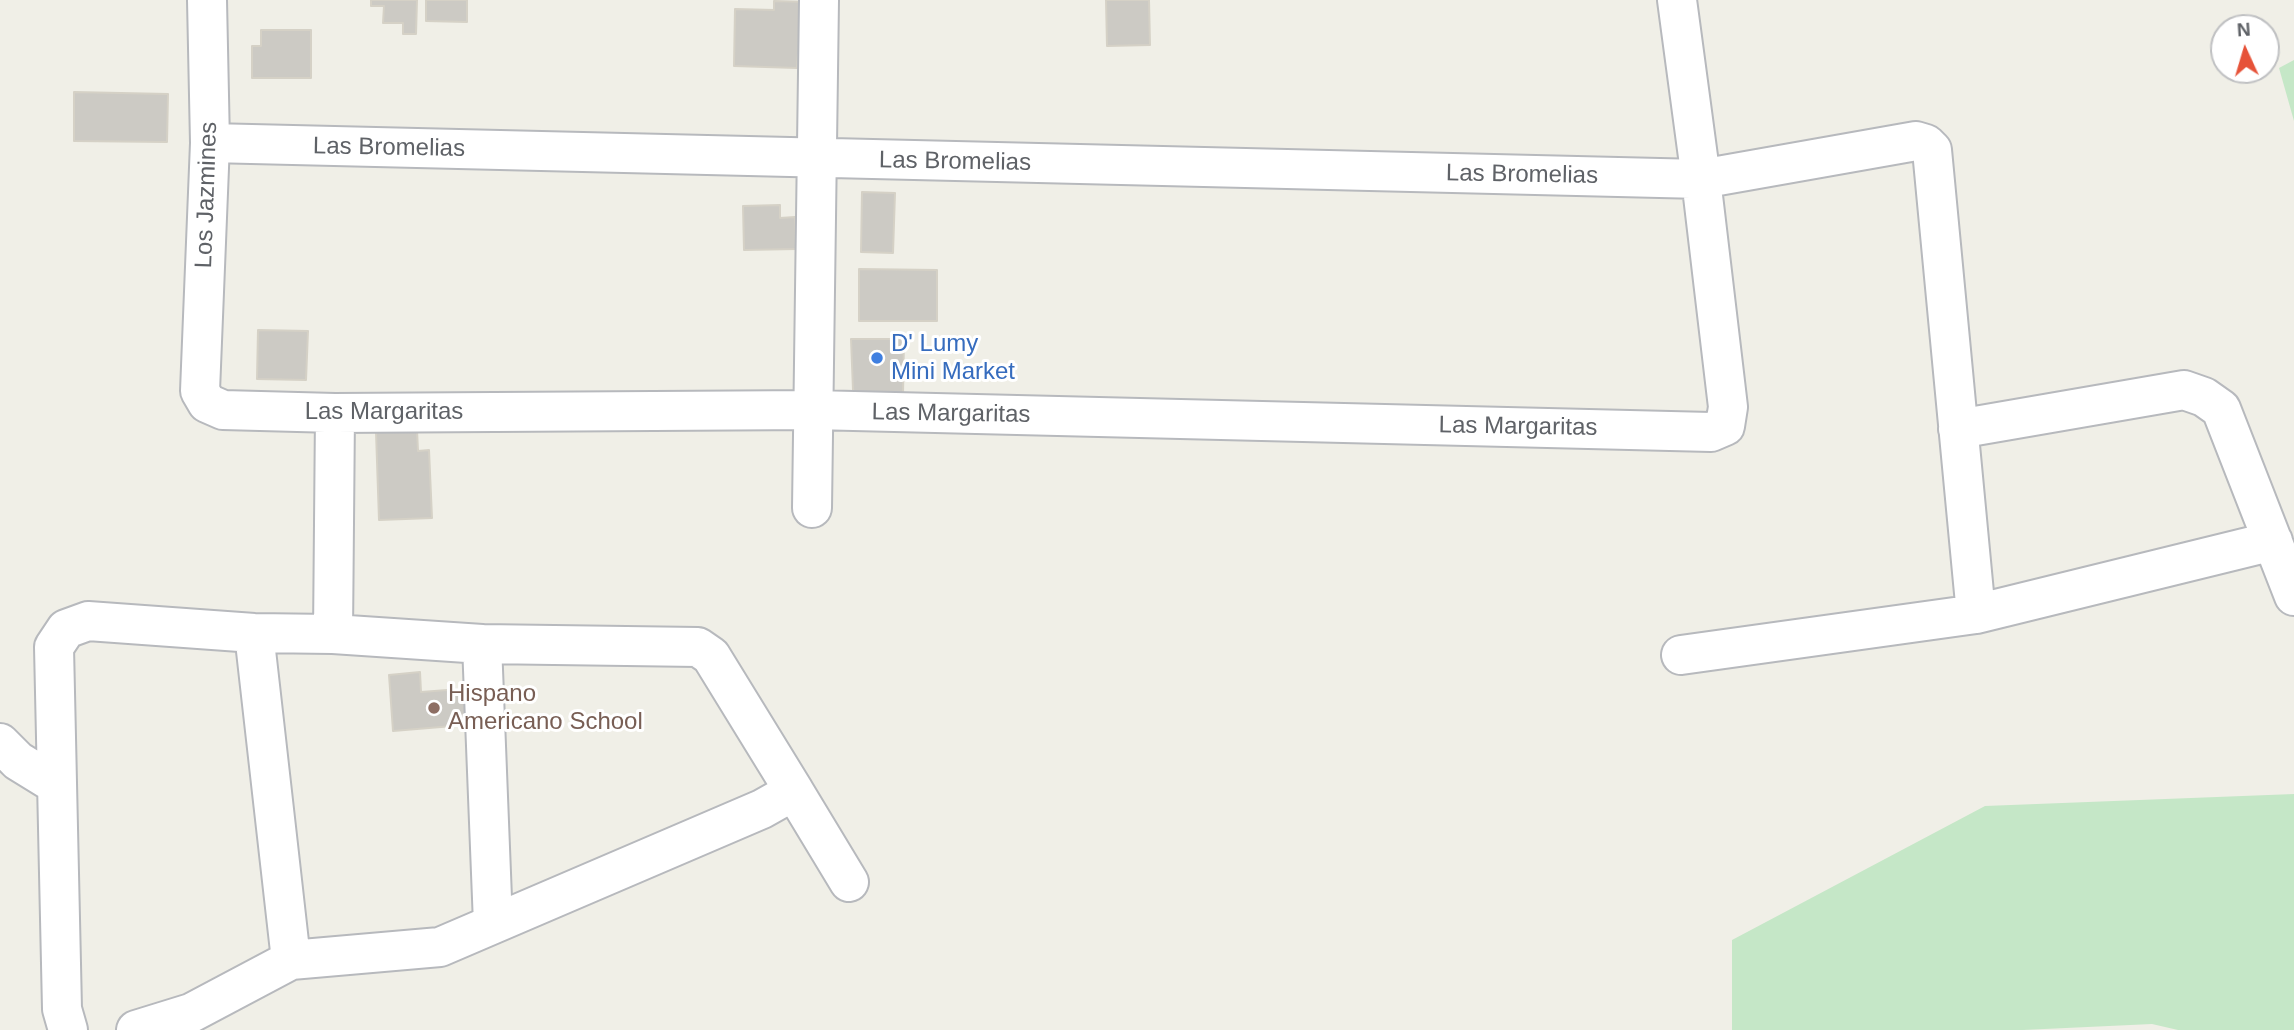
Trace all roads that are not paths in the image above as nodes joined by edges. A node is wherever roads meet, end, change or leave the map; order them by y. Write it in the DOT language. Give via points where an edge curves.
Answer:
graph roads {
  1 [pos="207,0"];
  2 [pos="819,0"];
  3 [pos="1677,0"];
  4 [pos="209,143"];
  5 [pos="817,159"];
  6 [pos="1701,178"];
  7 [pos="200,391"];
  8 [pos="813,410"];
  9 [pos="335,413"];
  10 [pos="1958,429"];
  11 [pos="812,508"];
  12 [pos="2273,541"];
  13 [pos="2294,596"];
  14 [pos="1976,614"];
  15 [pos="254,633"];
  16 [pos="334,634"];
  17 [pos="482,644"];
  18 [pos="1681,655"];
  19 [pos="0,743"];
  20 [pos="57,785"];
  21 [pos="794,792"];
  22 [pos="849,882"];
  23 [pos="493,923"];
  24 [pos="291,960"];
  25 [pos="68,1030"];
  26 [pos="136,1030"];
  1 -- 4 [label="street, Los Jazmines"];
  2 -- 5 [label="street"];
  3 -- 6 [label="street"];
  4 -- 5 [label="street, Las Bromelias"];
  4 -- 7 [label="street, Los Jazmines"];
  5 -- 6 [label="street, Las Bromelias"];
  5 -- 8 [label="street"];
  6 -- 8 [label="street, Las Margaritas" via="1728,407 1725,426 1711,432"];
  6 -- 10 [label="street, Las Bromelias" via="1916,141 1926,144 1932,150"];
  7 -- 9 [label="street, Las Margaritas" via="207,403 223,410"];
  8 -- 9 [label="street, Las Margaritas"];
  8 -- 11 [label="street"];
  9 -- 16 [label="street"];
  10 -- 12 [label="street" via="2184,390 2204,397 2221,409"];
  10 -- 14 [label="street"];
  12 -- 13 [label="street"];
  12 -- 14 [label="street"];
  14 -- 18 [label="street"];
  15 -- 16 [label="street"];
  15 -- 20 [label="street" via="88,621 66,629 54,647"];
  15 -- 24 [label="street"];
  16 -- 17 [label="street"];
  17 -- 21 [label="street" via="698,647 711,656"];
  17 -- 23 [label="street"];
  19 -- 20 [label="street" via="18,761"];
  20 -- 25 [label="street" via="62,1009"];
  21 -- 22 [label="street"];
  21 -- 23 [label="street"];
  23 -- 24 [label="street" via="440,947"];
  24 -- 26 [label="street" via="191,1013"];
}
